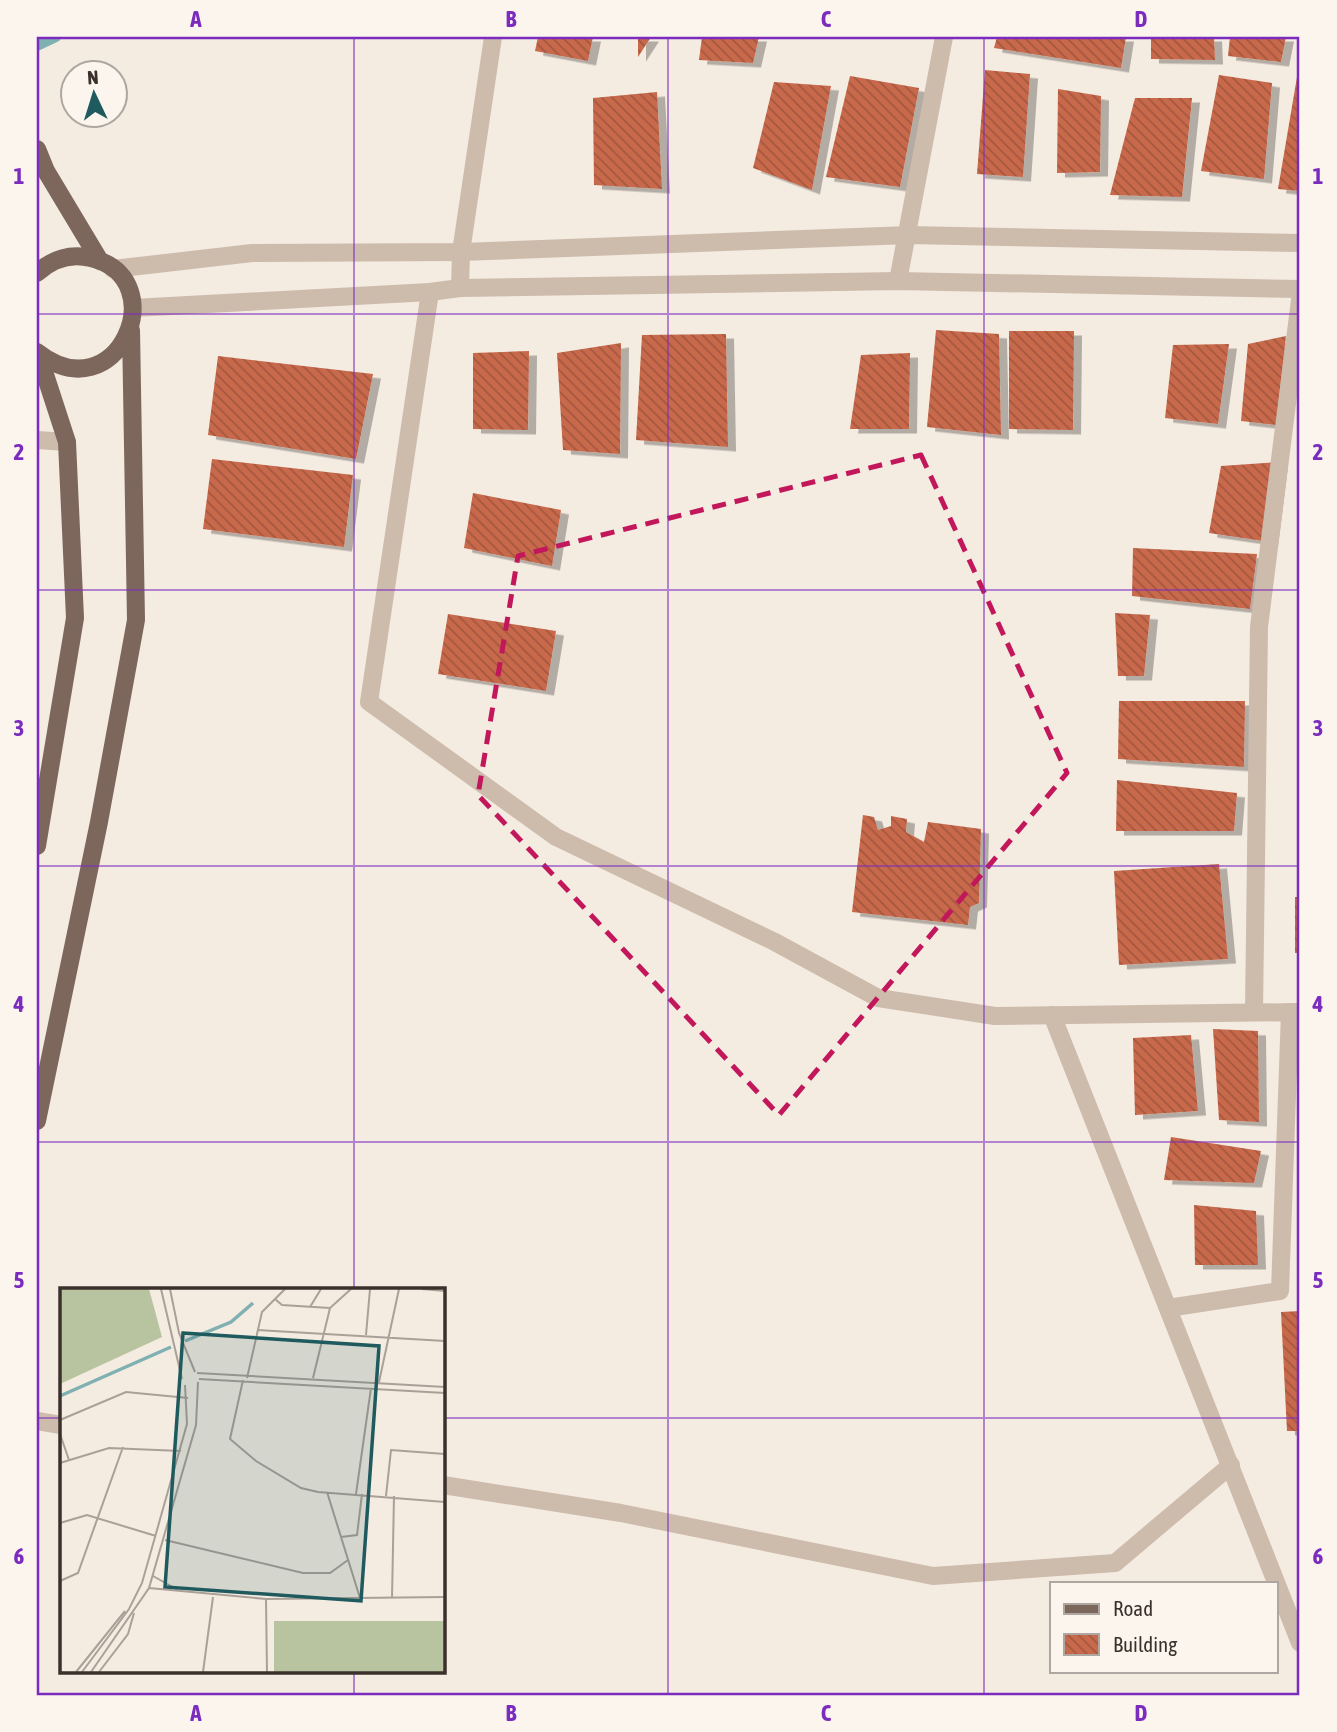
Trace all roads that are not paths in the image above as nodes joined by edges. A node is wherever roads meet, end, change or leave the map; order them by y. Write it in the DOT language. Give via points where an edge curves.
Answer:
graph roads {
  1 [pos="493,37"];
  2 [pos="944,37"];
  3 [pos="37,149"];
  4 [pos="909,235"];
  5 [pos="1300,243"];
  6 [pos="461,252"];
  7 [pos="107,265"];
  8 [pos="37,273"];
  9 [pos="898,281"];
  10 [pos="460,288"];
  11 [pos="1300,289"];
  12 [pos="430,292"];
  13 [pos="1300,300"];
  14 [pos="134,308"];
  15 [pos="131,330"];
  16 [pos="37,353"];
  17 [pos="37,440"];
  18 [pos="67,442"];
  19 [pos="41,805"];
  20 [pos="37,846"];
  21 [pos="1254,1012"];
  22 [pos="1295,1012"];
  23 [pos="1052,1015"];
  24 [pos="37,1121"];
  25 [pos="1168,1308"];
  26 [pos="37,1422"];
  27 [pos="60,1425"];
  28 [pos="1231,1465"];
  29 [pos="444,1485"];
  30 [pos="1276,1582"];
  31 [pos="1278,1586"];
  32 [pos="1300,1643"];
  1 -- 6 [label="street"];
  2 -- 4 [label="street"];
  3 -- 7 [label="main road" via="46,171"];
  4 -- 5 [label="street"];
  4 -- 6 [label="street"];
  4 -- 9 [label="street"];
  6 -- 7 [label="street" via="252,253"];
  6 -- 10 [label="street"];
  7 -- 8 [label="main road" via="82,256 63,257"];
  7 -- 14 [label="main road" via="123,280"];
  9 -- 10 [label="street"];
  9 -- 11 [label="street"];
  10 -- 12 [label="street"];
  12 -- 14 [label="street"];
  12 -- 23 [label="street" via="369,702 556,837 774,942 878,998 995,1016"];
  13 -- 21 [label="street" via="1259,627"];
  14 -- 15 [label="main road"];
  15 -- 16 [label="main road" via="108,359 91,367 54,364"];
  15 -- 24 [label="main road" via="136,620"];
  16 -- 18 [label="main road"];
  17 -- 18 [label="street"];
  18 -- 19 [label="main road" via="75,618"];
  19 -- 20 [label="main road"];
  21 -- 22 [label="street"];
  21 -- 23 [label="street"];
  22 -- 25 [label="street" via="1280,1291"];
  23 -- 25 [label="street"];
  25 -- 28 [label="street"];
  26 -- 27 [label="street"];
  28 -- 29 [label="street" via="1115,1563 933,1576 621,1513"];
  28 -- 30 [label="street"];
  31 -- 32 [label="street"];
}
